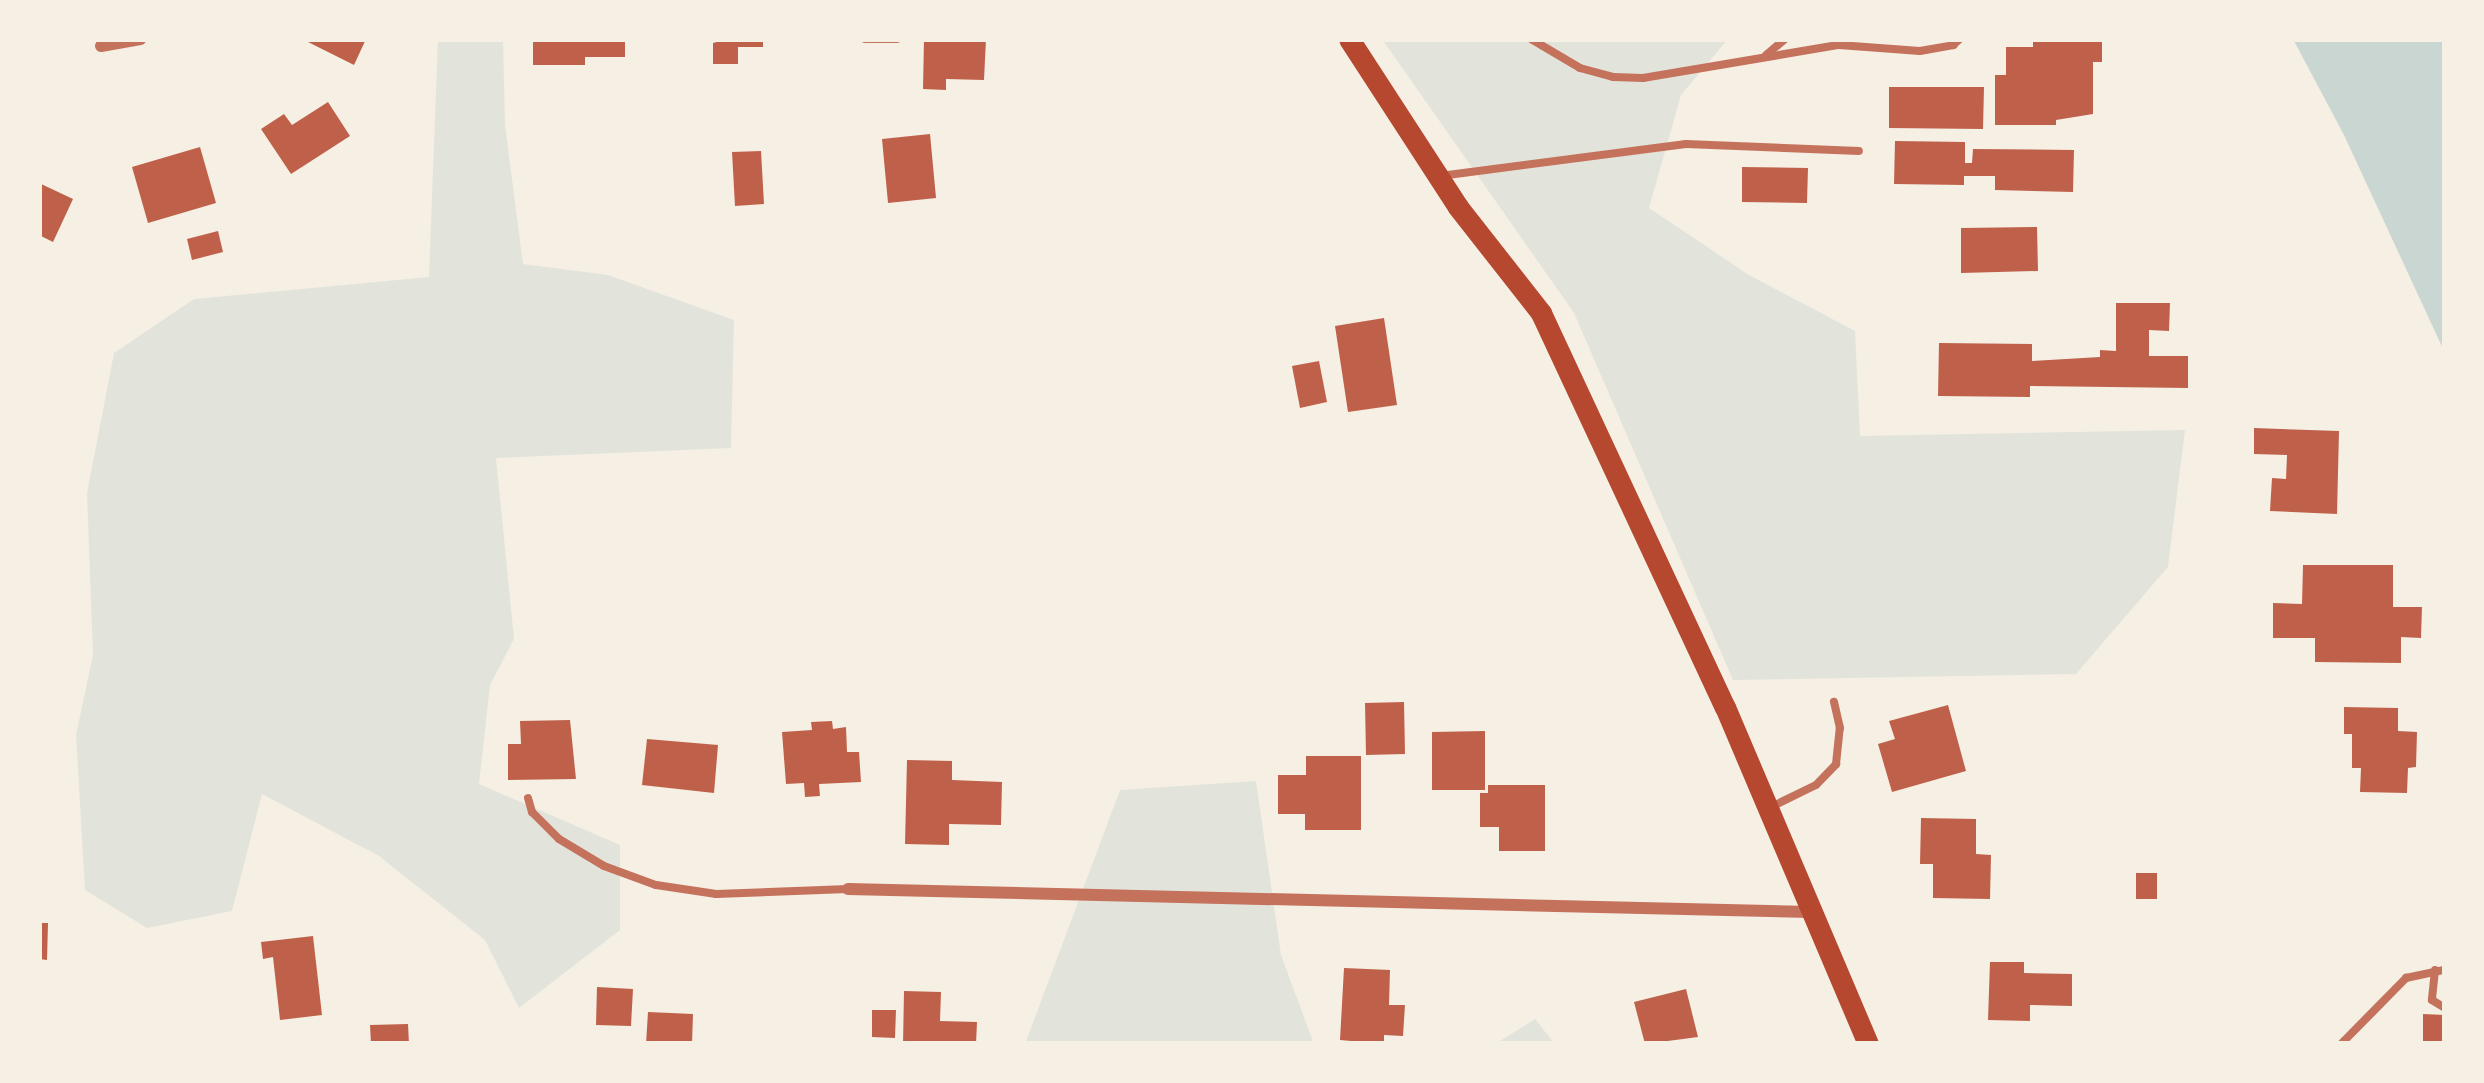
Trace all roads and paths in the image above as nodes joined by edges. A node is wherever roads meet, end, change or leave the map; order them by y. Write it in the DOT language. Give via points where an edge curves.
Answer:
graph roads {
  1 [pos="140,39"];
  2 [pos="865,39"];
  3 [pos="897,39"];
  4 [pos="1349,39"];
  5 [pos="1531,39"];
  6 [pos="1785,39"];
  7 [pos="1960,39"];
  8 [pos="101,46"];
  9 [pos="1765,56"];
  10 [pos="1859,151"];
  11 [pos="1438,176"];
  12 [pos="1834,702"];
  13 [pos="528,798"];
  14 [pos="1767,809"];
  15 [pos="848,889"];
  16 [pos="1810,912"];
  17 [pos="2440,970"];
  18 [pos="2445,1008"];
  19 [pos="1868,1044"];
  20 [pos="2342,1044"];
  1 -- 8 [label="street"];
  2 -- 3 [label="lane"];
  4 -- 11 [label="main road"];
  5 -- 9 [label="lane" via="1613,77 1692,74"];
  6 -- 9 [label="lane"];
  7 -- 9 [label="lane" via="1920,51 1839,45"];
  10 -- 11 [label="lane" via="1685,144"];
  11 -- 14 [label="main road" via="1541,313"];
  12 -- 14 [label="lane" via="1836,764"];
  13 -- 15 [label="lane" via="559,839 656,885 716,894"];
  14 -- 16 [label="main road"];
  15 -- 16 [label="street"];
  16 -- 19 [label="main road"];
  17 -- 18 [label="lane" via="2432,1000"];
  17 -- 20 [label="lane" via="2406,978"];
}
